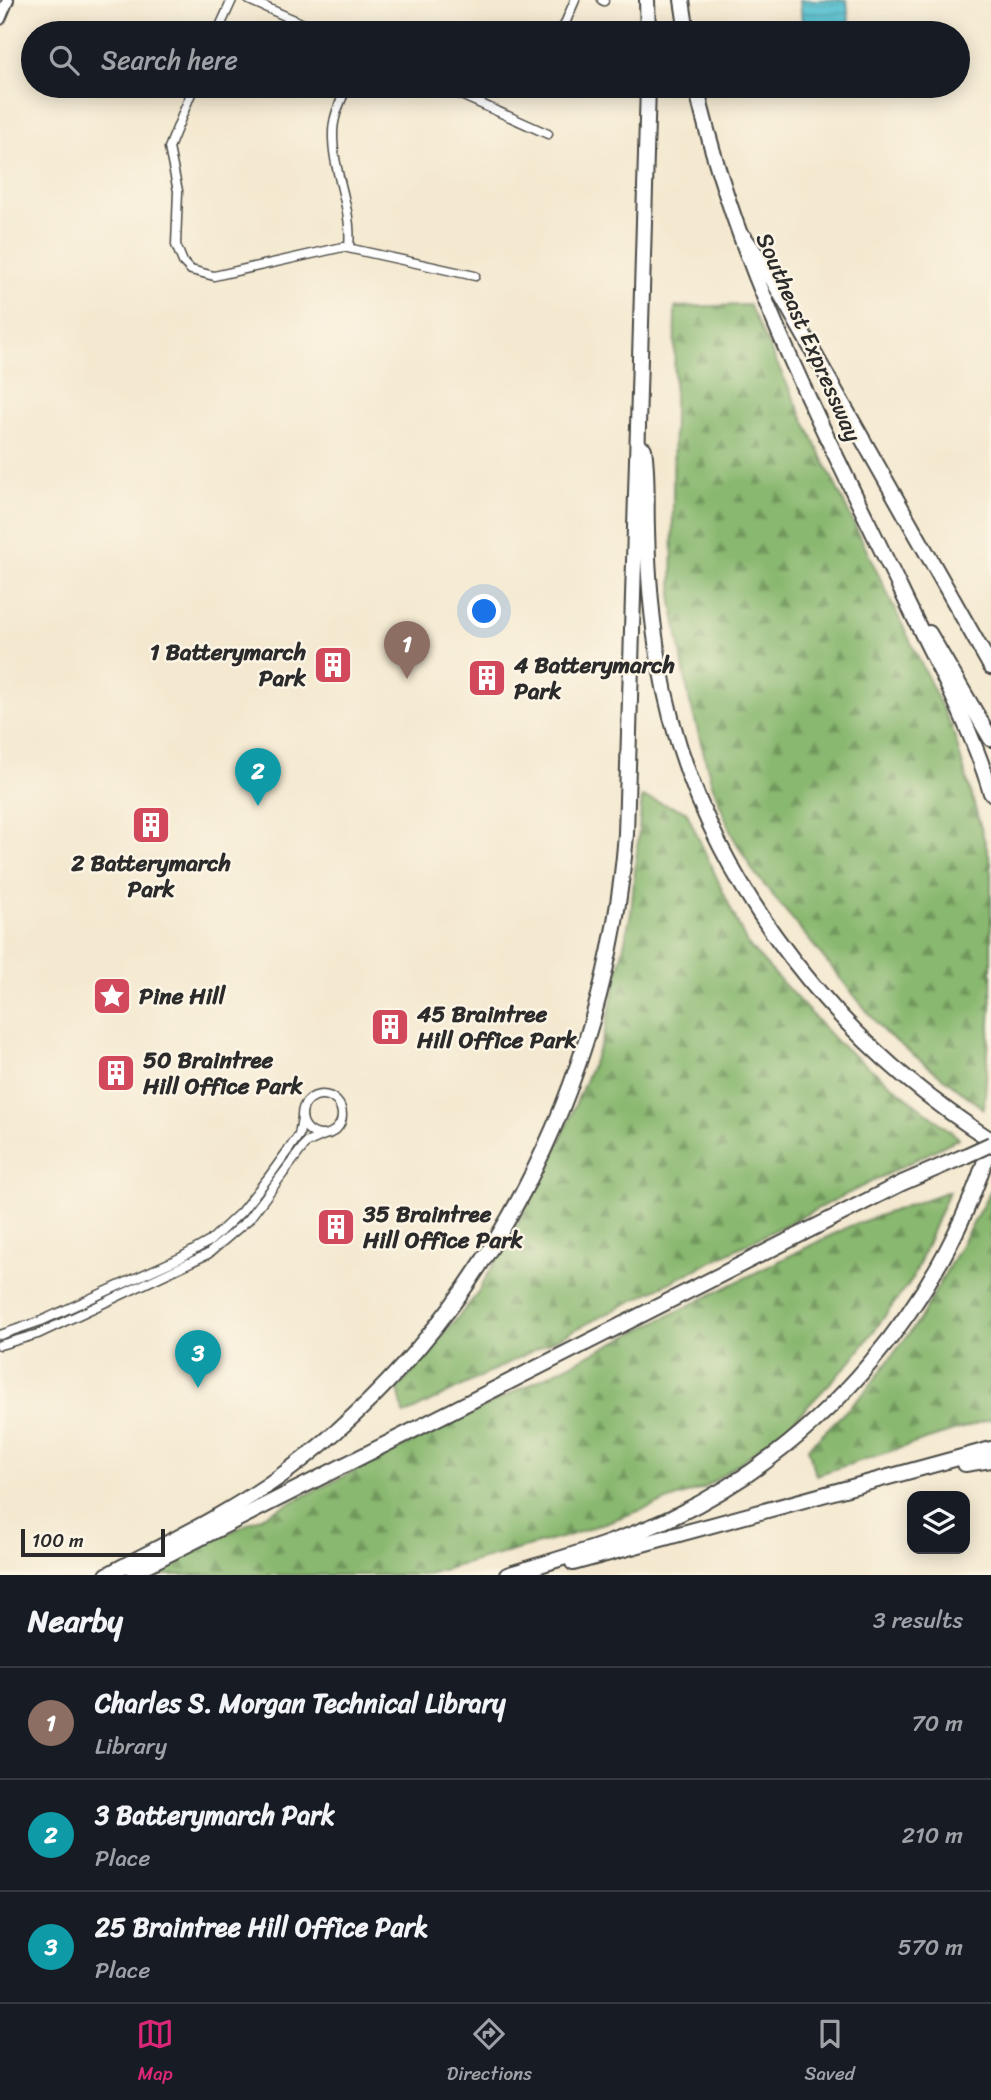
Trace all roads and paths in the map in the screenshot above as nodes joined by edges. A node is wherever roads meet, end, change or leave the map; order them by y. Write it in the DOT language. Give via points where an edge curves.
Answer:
graph roads {
  1 [pos="8,0"];
  2 [pos="232,0"];
  3 [pos="249,0"];
  4 [pos="575,0"];
  5 [pos="647,0"];
  6 [pos="682,0"];
  7 [pos="0,19"];
  8 [pos="222,21"];
  9 [pos="297,21"];
  10 [pos="566,21"];
  11 [pos="648,21"];
  12 [pos="685,21"];
  13 [pos="189,98"];
  14 [pos="342,98"];
  15 [pos="468,98"];
  16 [pos="648,98"];
  17 [pos="699,98"];
  18 [pos="548,134"];
  19 [pos="733,222"];
  20 [pos="349,247"];
  21 [pos="475,276"];
  22 [pos="639,399"];
  23 [pos="904,597"];
  24 [pos="991,667"];
  25 [pos="991,738"];
  26 [pos="991,793"];
  27 [pos="302,1118"];
  28 [pos="324,1135"];
  29 [pos="989,1142"];
  30 [pos="0,1335"];
  31 [pos="0,1345"];
  32 [pos="991,1449"];
  33 [pos="991,1460"];
  34 [pos="918,1469"];
  35 [pos="107,1575"];
  36 [pos="113,1575"];
  37 [pos="507,1575"];
  38 [pos="517,1575"];
  1 -- 7 [label="main road"];
  2 -- 8 [label="street"];
  3 -- 9 [label="street"];
  4 -- 10 [label="street"];
  5 -- 11 [label="highway"];
  6 -- 12 [label="highway"];
  13 -- 20 [label="street" via="169,148 178,191 176,245 187,266 200,275 214,276"];
  14 -- 20 [label="street" via="332,134 349,214"];
  15 -- 18 [label="street"];
  16 -- 22 [label="highway"];
  17 -- 19 [label="highway, Southeast Expressway"];
  19 -- 23 [label="highway, Southeast Expressway" via="771,319"];
  19 -- 24 [label="highway" via="766,268"];
  20 -- 21 [label="street"];
  22 -- 29 [label="highway" via="655,639 670,714 699,799 747,894 799,967 858,1033"];
  22 -- 35 [label="highway" via="622,877 598,1005 550,1137 511,1214 464,1288 360,1407 312,1452 261,1489"];
  23 -- 25 [label="highway" via="941,650"];
  23 -- 26 [label="highway"];
  27 -- 28 [label="street" via="309,1130"];
  27 -- 28 [label="street" via="310,1098 324,1095 334,1099 341,1107 341,1121"];
  27 -- 30 [label="street" via="299,1135 268,1178 242,1212 210,1241 41,1321"];
  28 -- 31 [label="street" via="306,1143 249,1219 208,1254 38,1334"];
  29 -- 36 [label="highway, bridge" via="151,1563"];
  29 -- 37 [label="highway" via="964,1214 917,1299 864,1370 801,1432 730,1485 671,1518"];
  32 -- 34 [label="highway"];
  33 -- 34 [label="highway"];
  34 -- 38 [label="highway"];
}
